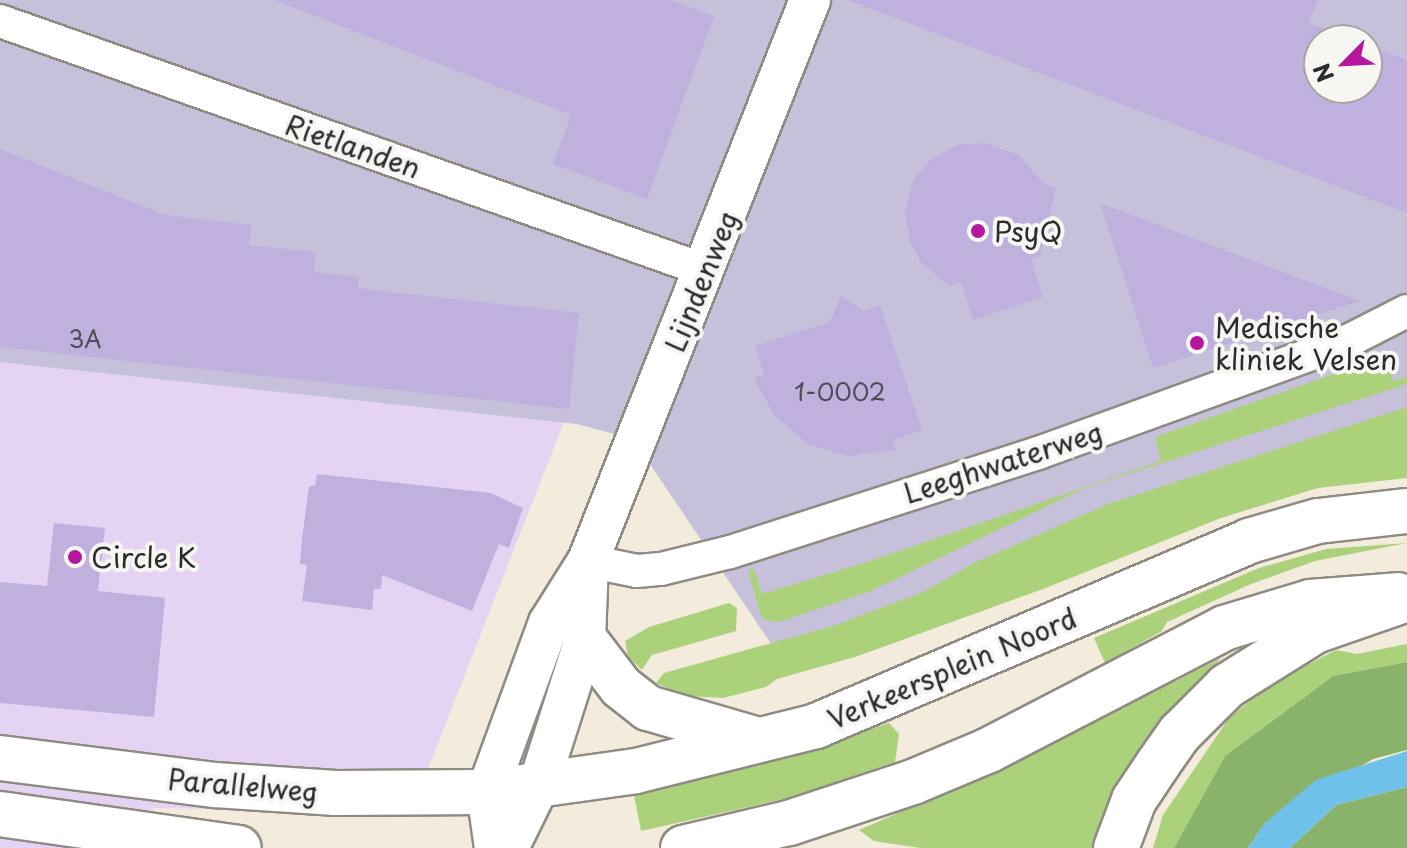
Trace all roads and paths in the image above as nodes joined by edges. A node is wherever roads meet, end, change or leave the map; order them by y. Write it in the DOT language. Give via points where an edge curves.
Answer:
graph roads {
  1 [pos="810,0"];
  2 [pos="0,21"];
  3 [pos="707,271"];
  4 [pos="1407,311"];
  5 [pos="1407,511"];
  6 [pos="588,561"];
  7 [pos="1407,597"];
  8 [pos="585,640"];
  9 [pos="764,742"];
  10 [pos="0,758"];
  11 [pos="538,787"];
  12 [pos="487,792"];
  13 [pos="0,814"];
  14 [pos="239,848"];
  15 [pos="495,848"];
  16 [pos="508,848"];
  17 [pos="683,848"];
  18 [pos="1116,848"];
  1 -- 3 [label="street, Lijndenweg"];
  2 -- 3 [label="street, Rietlanden"];
  3 -- 6 [label="street, Lijndenweg"];
  4 -- 6 [label="street, Leeghwaterweg" via="1348,341 1038,453 730,552 649,570"];
  5 -- 9 [label="main road, Verkeersplein Noord" via="1318,521 1249,541 937,677"];
  6 -- 8 [label="street, Lijndenweg"];
  6 -- 12 [label="street, Lijndenweg" via="549,623"];
  7 -- 17 [label="main road" via="1310,602 1224,628 989,750 913,782 789,823"];
  7 -- 18 [label="main road" via="1315,631 1227,686 1180,733 1158,764 1134,800"];
  8 -- 9 [label="main road" via="621,687 648,708"];
  8 -- 11 [label="street, Lijndenweg"];
  9 -- 11 [label="main road, Verkeersplein Noord"];
  10 -- 12 [label="main road, Parallelweg" via="215,785 336,793"];
  11 -- 12 [label="main road, Verkeersplein Noord"];
  11 -- 16 [label="street, Lijndenweg"];
  12 -- 15 [label="street, Lijndenweg"];
  13 -- 14 [label="main road"];
}
